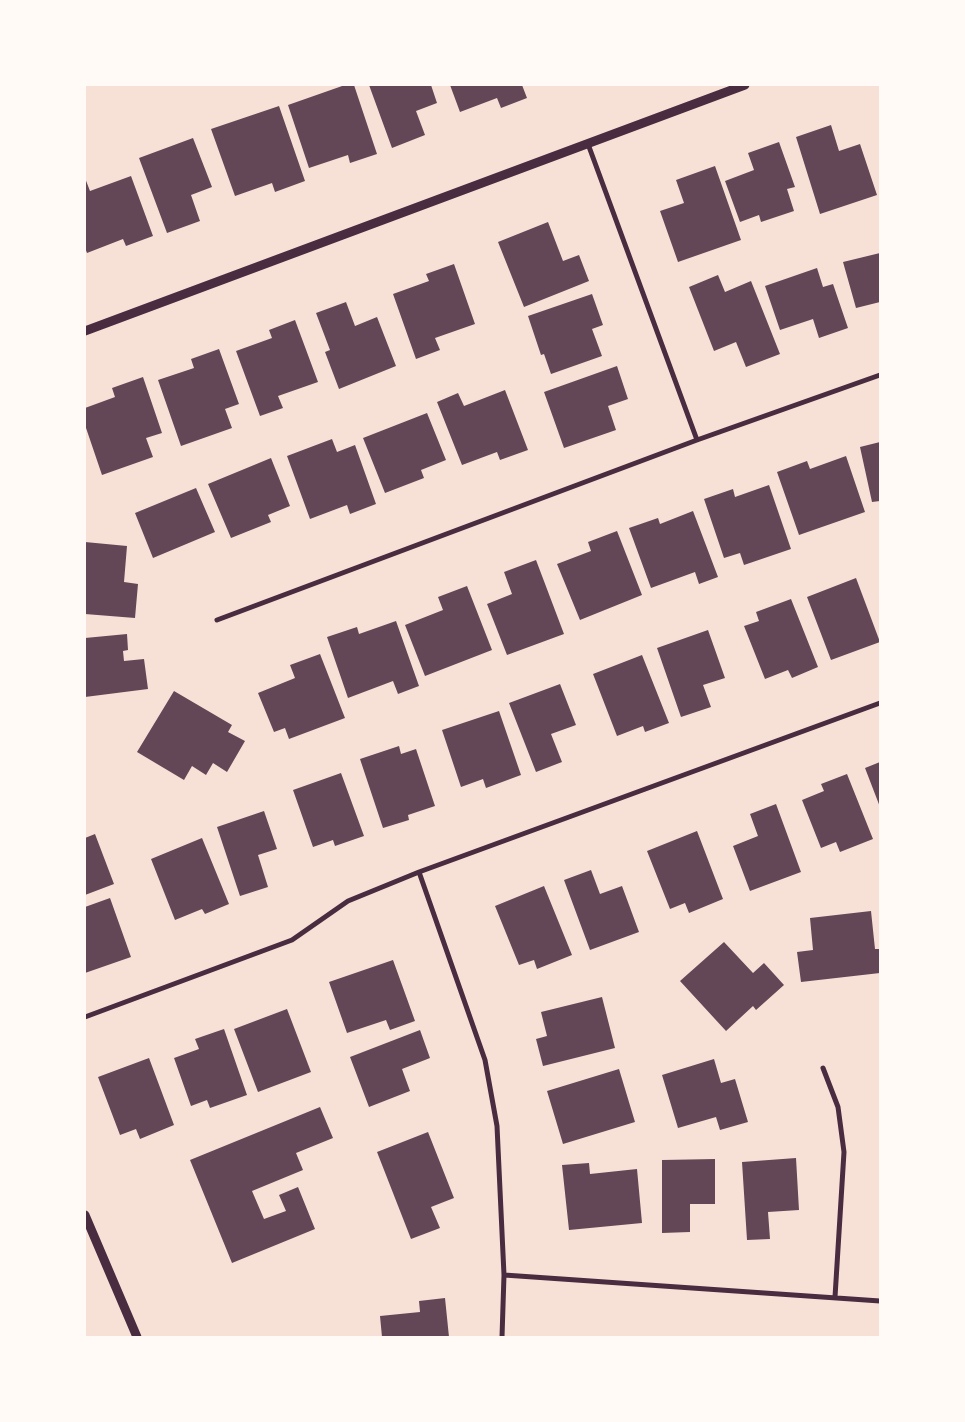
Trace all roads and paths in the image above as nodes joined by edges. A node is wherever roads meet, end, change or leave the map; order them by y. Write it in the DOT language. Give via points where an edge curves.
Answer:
graph roads {
  1 [pos="745,85"];
  2 [pos="588,144"];
  3 [pos="85,331"];
  4 [pos="880,374"];
  5 [pos="698,440"];
  6 [pos="217,620"];
  7 [pos="880,703"];
  8 [pos="419,872"];
  9 [pos="85,1017"];
  10 [pos="823,1068"];
  11 [pos="85,1215"];
  12 [pos="504,1275"];
  13 [pos="835,1297"];
  14 [pos="880,1301"];
  15 [pos="136,1337"];
  16 [pos="502,1337"];
  1 -- 2 [label="street"];
  2 -- 3 [label="street"];
  2 -- 5 [label="street"];
  4 -- 5 [label="street"];
  5 -- 6 [label="street"];
  7 -- 8 [label="street"];
  8 -- 9 [label="street" via="348,900 292,940"];
  8 -- 12 [label="street" via="485,1060 497,1126"];
  10 -- 13 [label="street" via="838,1107 844,1152"];
  11 -- 15 [label="street"];
  12 -- 13 [label="street"];
  12 -- 16 [label="street"];
  13 -- 14 [label="street"];
}
